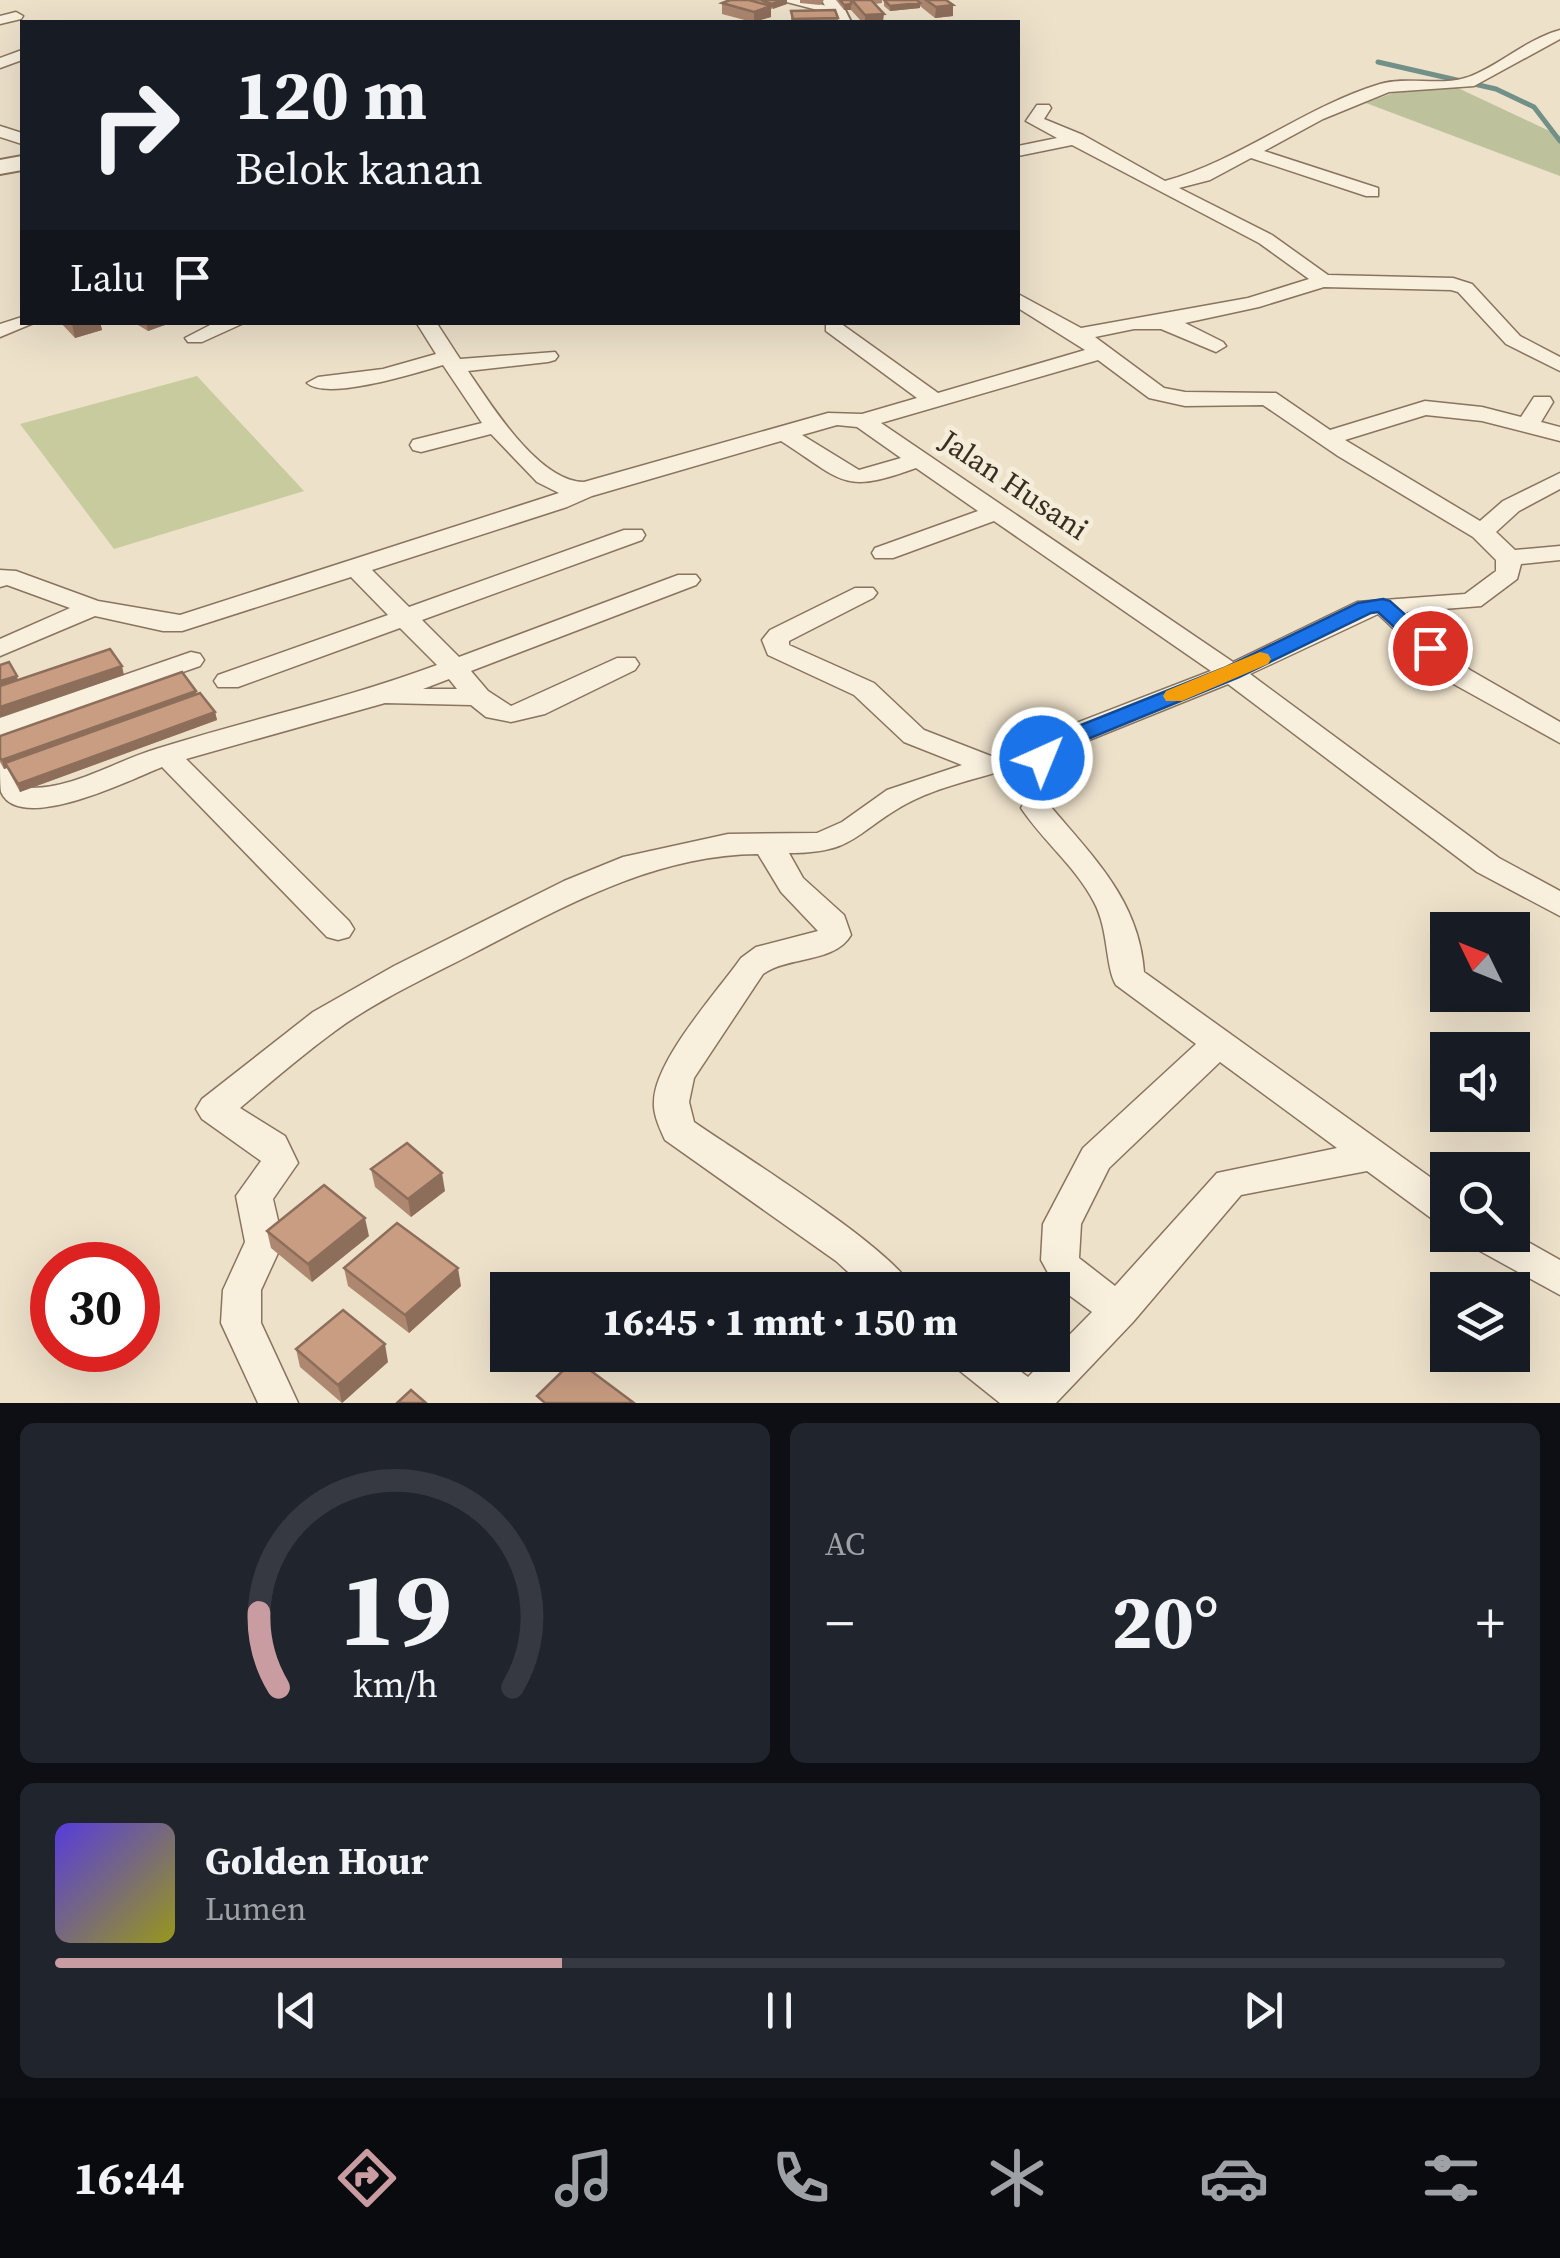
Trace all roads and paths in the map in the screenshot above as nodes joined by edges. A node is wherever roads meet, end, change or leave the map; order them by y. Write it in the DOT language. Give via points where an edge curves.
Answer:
graph roads {
  1 [pos="786,0"];
  2 [pos="0,3"];
  3 [pos="836,11"];
  4 [pos="9,12"];
  5 [pos="1560,34"];
  6 [pos="1043,108"];
  7 [pos="1077,139"];
  8 [pos="1248,151"];
  9 [pos="1020,152"];
  10 [pos="1164,188"];
  11 [pos="1372,192"];
  12 [pos="1324,281"];
  13 [pos="1020,301"];
  14 [pos="1164,321"];
  15 [pos="228,325"];
  16 [pos="428,325"];
  17 [pos="833,327"];
  18 [pos="1078,335"];
  19 [pos="194,338"];
  20 [pos="1216,346"];
  21 [pos="1099,353"];
  22 [pos="548,356"];
  23 [pos="452,362"];
  24 [pos="1560,365"];
  25 [pos="318,383"];
  26 [pos="935,401"];
  27 [pos="1542,402"];
  28 [pos="863,421"];
  29 [pos="497,426"];
  30 [pos="1529,426"];
  31 [pos="785,434"];
  32 [pos="1560,434"];
  33 [pos="1327,438"];
  34 [pos="420,445"];
  35 [pos="918,460"];
  36 [pos="1560,480"];
  37 [pos="583,491"];
  38 [pos="997,512"];
  39 [pos="1482,532"];
  40 [pos="633,535"];
  41 [pos="884,553"];
  42 [pos="1560,553"];
  43 [pos="1509,558"];
  44 [pos="354,567"];
  45 [pos="2,575"];
  46 [pos="687,580"];
  47 [pos="864,593"];
  48 [pos="1383,605"];
  49 [pos="91,607"];
  50 [pos="404,618"];
  51 [pos="0,648"];
  52 [pos="190,660"];
  53 [pos="626,664"];
  54 [pos="454,667"];
  55 [pos="1232,673"];
  56 [pos="228,681"];
  57 [pos="376,697"];
  58 [pos="478,697"];
  59 [pos="0,727"];
  60 [pos="1560,734"];
  61 [pos="166,755"];
  62 [pos="1026,755"];
  63 [pos="990,766"];
  64 [pos="0,770"];
  65 [pos="768,844"];
  66 [pos="1560,905"];
  67 [pos="338,929"];
  68 [pos="1217,1045"];
  69 [pos="1370,1156"];
  70 [pos="1430,1198"];
  71 [pos="1513,1252"];
  72 [pos="874,1272"];
  73 [pos="1560,1279"];
  74 [pos="1118,1310"];
  75 [pos="1070,1362"];
  76 [pos="991,1372"];
  77 [pos="1061,1372"];
  78 [pos="278,1403"];
  1 -- 3 [label="street"];
  2 -- 4 [label="street"];
  5 -- 8 [label="street" via="1471,82 1396,84"];
  6 -- 7 [label="street" via="1034,121"];
  7 -- 9 [label="street"];
  7 -- 10 [label="street"];
  8 -- 10 [label="street" via="1204,176"];
  8 -- 11 [label="street"];
  10 -- 12 [label="street" via="1266,236"];
  12 -- 14 [label="street"];
  12 -- 24 [label="street" via="1459,285 1513,340"];
  13 -- 18 [label="street"];
  14 -- 18 [label="street"];
  14 -- 20 [label="street"];
  15 -- 19 [label="street"];
  16 -- 23 [label="street"];
  17 -- 26 [label="street"];
  18 -- 21 [label="street"];
  21 -- 26 [label="street"];
  21 -- 33 [label="street" via="1157,393 1268,398"];
  22 -- 23 [label="street"];
  23 -- 25 [label="street"];
  23 -- 29 [label="street"];
  26 -- 28 [label="street"];
  27 -- 30 [label="street"];
  28 -- 31 [label="street" via="841,416"];
  28 -- 35 [label="street, Jalan Husani"];
  29 -- 34 [label="street"];
  29 -- 37 [label="street" via="538,472"];
  30 -- 32 [label="street"];
  30 -- 33 [label="street" via="1425,408"];
  31 -- 35 [label="street" via="854,477"];
  31 -- 37 [label="street"];
  33 -- 39 [label="street"];
  35 -- 38 [label="street, Jalan Husani"];
  36 -- 39 [label="street" via="1511,506"];
  37 -- 44 [label="street"];
  38 -- 41 [label="street"];
  38 -- 55 [label="street, Jalan Husani"];
  39 -- 43 [label="street"];
  40 -- 50 [label="street"];
  42 -- 43 [label="street"];
  43 -- 48 [label="street" via="1508,574 1472,601"];
  44 -- 49 [label="street" via="182,623"];
  44 -- 50 [label="street"];
  45 -- 49 [label="street"];
  46 -- 54 [label="street"];
  47 -- 63 [label="street" via="778,636 776,649 864,688 914,736"];
  48 -- 55 [label="street"];
  48 -- 60 [label="street" via="1460,676"];
  49 -- 51 [label="street"];
  50 -- 54 [label="street"];
  50 -- 56 [label="street"];
  52 -- 59 [label="street"];
  53 -- 58 [label="street" via="518,713 496,711"];
  54 -- 57 [label="street"];
  54 -- 58 [label="street"];
  55 -- 62 [label="street"];
  55 -- 66 [label="street, Jalan Husani" via="1488,865"];
  57 -- 58 [label="street"];
  57 -- 61 [label="street"];
  61 -- 64 [label="street" via="37,800 20,797"];
  61 -- 67 [label="street"];
  62 -- 63 [label="street"];
  62 -- 68 [label="street" via="1056,766 1036,808 1101,881 1128,950 1128,977"];
  63 -- 65 [label="street" via="898,797 839,837"];
  65 -- 72 [label="street" via="792,885 833,923 835,935 767,955 752,966 677,1076 672,1102 678,1130"];
  65 -- 78 [label="street" via="680,851 576,888 324,1021 214,1108 272,1146 280,1163 254,1196 264,1242 242,1290 241,1323"];
  68 -- 69 [label="street"];
  68 -- 74 [label="street" via="1096,1158 1062,1224 1060,1260 1068,1273"];
  69 -- 70 [label="street"];
  69 -- 74 [label="street" via="1230,1183"];
  71 -- 73 [label="street"];
  74 -- 75 [label="street"];
  76 -- 77 [label="street" via="1031,1398"];
}
